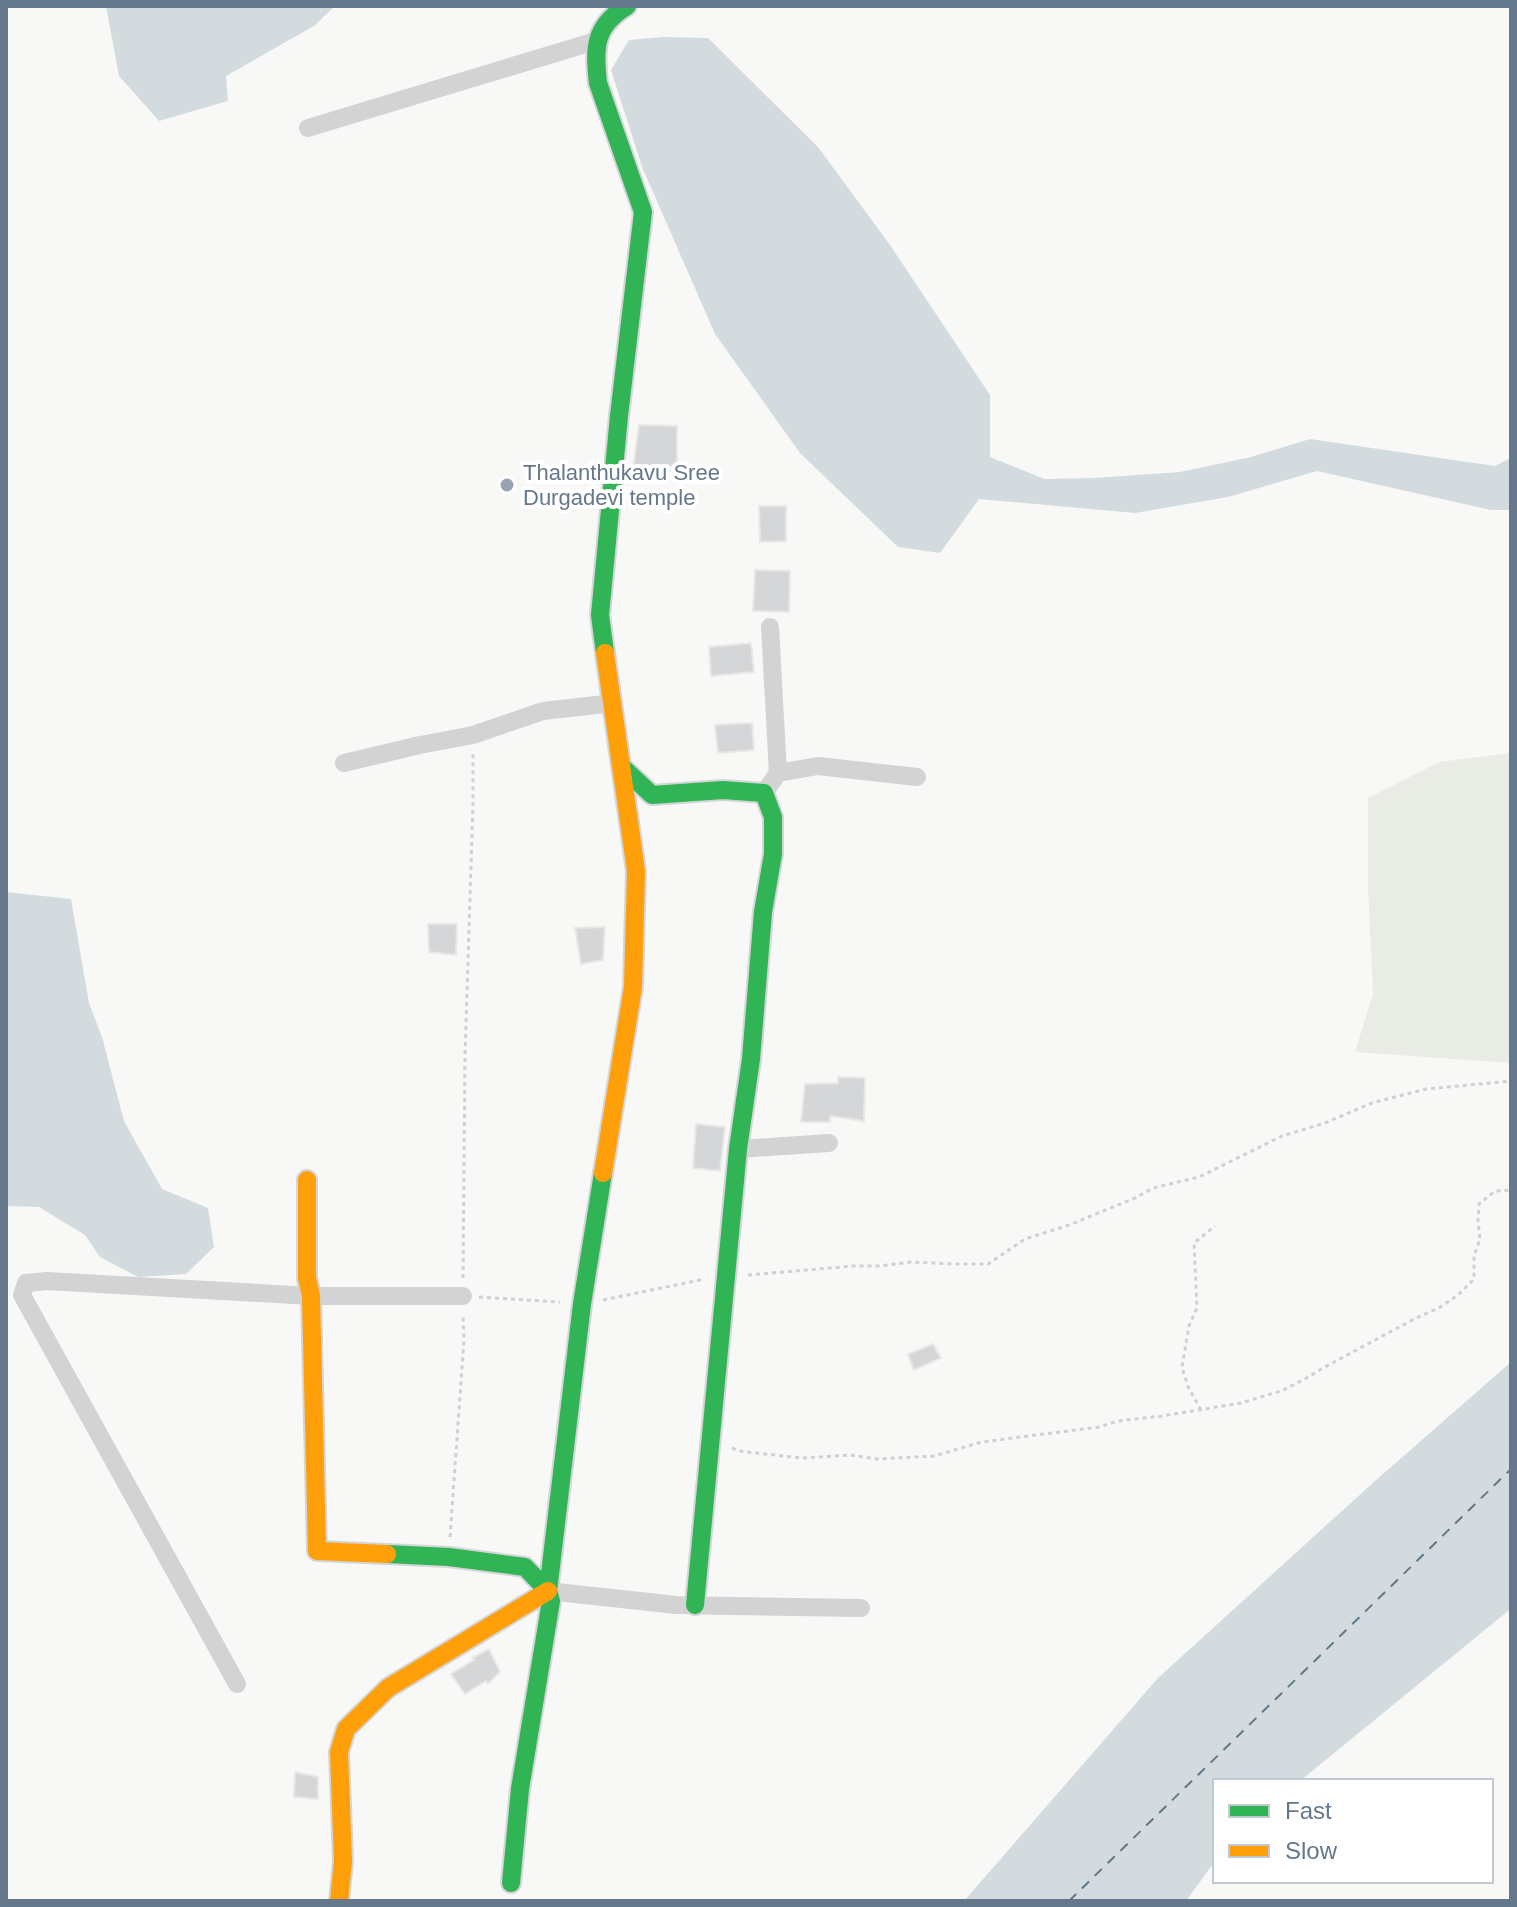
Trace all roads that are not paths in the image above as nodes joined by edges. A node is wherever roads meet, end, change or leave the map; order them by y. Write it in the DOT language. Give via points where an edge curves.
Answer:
graph roads {
  1 [pos="627,6"];
  2 [pos="599,40"];
  3 [pos="308,128"];
  4 [pos="770,627"];
  5 [pos="614,703"];
  6 [pos="344,763"];
  7 [pos="622,767"];
  8 [pos="778,773"];
  9 [pos="917,777"];
  10 [pos="764,793"];
  11 [pos="829,1143"];
  12 [pos="738,1149"];
  13 [pos="307,1180"];
  14 [pos="311,1296"];
  15 [pos="463,1296"];
  16 [pos="548,1591"];
  17 [pos="695,1605"];
  18 [pos="861,1608"];
  19 [pos="237,1684"];
  20 [pos="511,1883"];
  21 [pos="339,1901"];
  1 -- 2 [label="street" via="605,23"];
  2 -- 3 [label="street"];
  2 -- 5 [label="street" via="598,83 643,212 600,615"];
  4 -- 8 [label="street"];
  5 -- 6 [label="street" via="543,711 473,735"];
  5 -- 7 [label="street"];
  7 -- 10 [label="street" via="652,795"];
  7 -- 16 [label="street" via="636,871 633,987 582,1304"];
  8 -- 9 [label="street" via="818,766"];
  8 -- 10 [label="street"];
  10 -- 12 [label="street" via="773,817 773,854"];
  11 -- 12 [label="street"];
  12 -- 17 [label="street"];
  13 -- 14 [label="street"];
  14 -- 15 [label="street"];
  14 -- 16 [label="street" via="317,1551 449,1557 525,1567"];
  14 -- 19 [label="street" via="47,1281 26,1283 22,1295"];
  16 -- 17 [label="street"];
  16 -- 20 [label="street" via="551,1601 520,1789"];
  16 -- 21 [label="street" via="388,1688 346,1729 339,1752"];
  17 -- 18 [label="street"];
}
